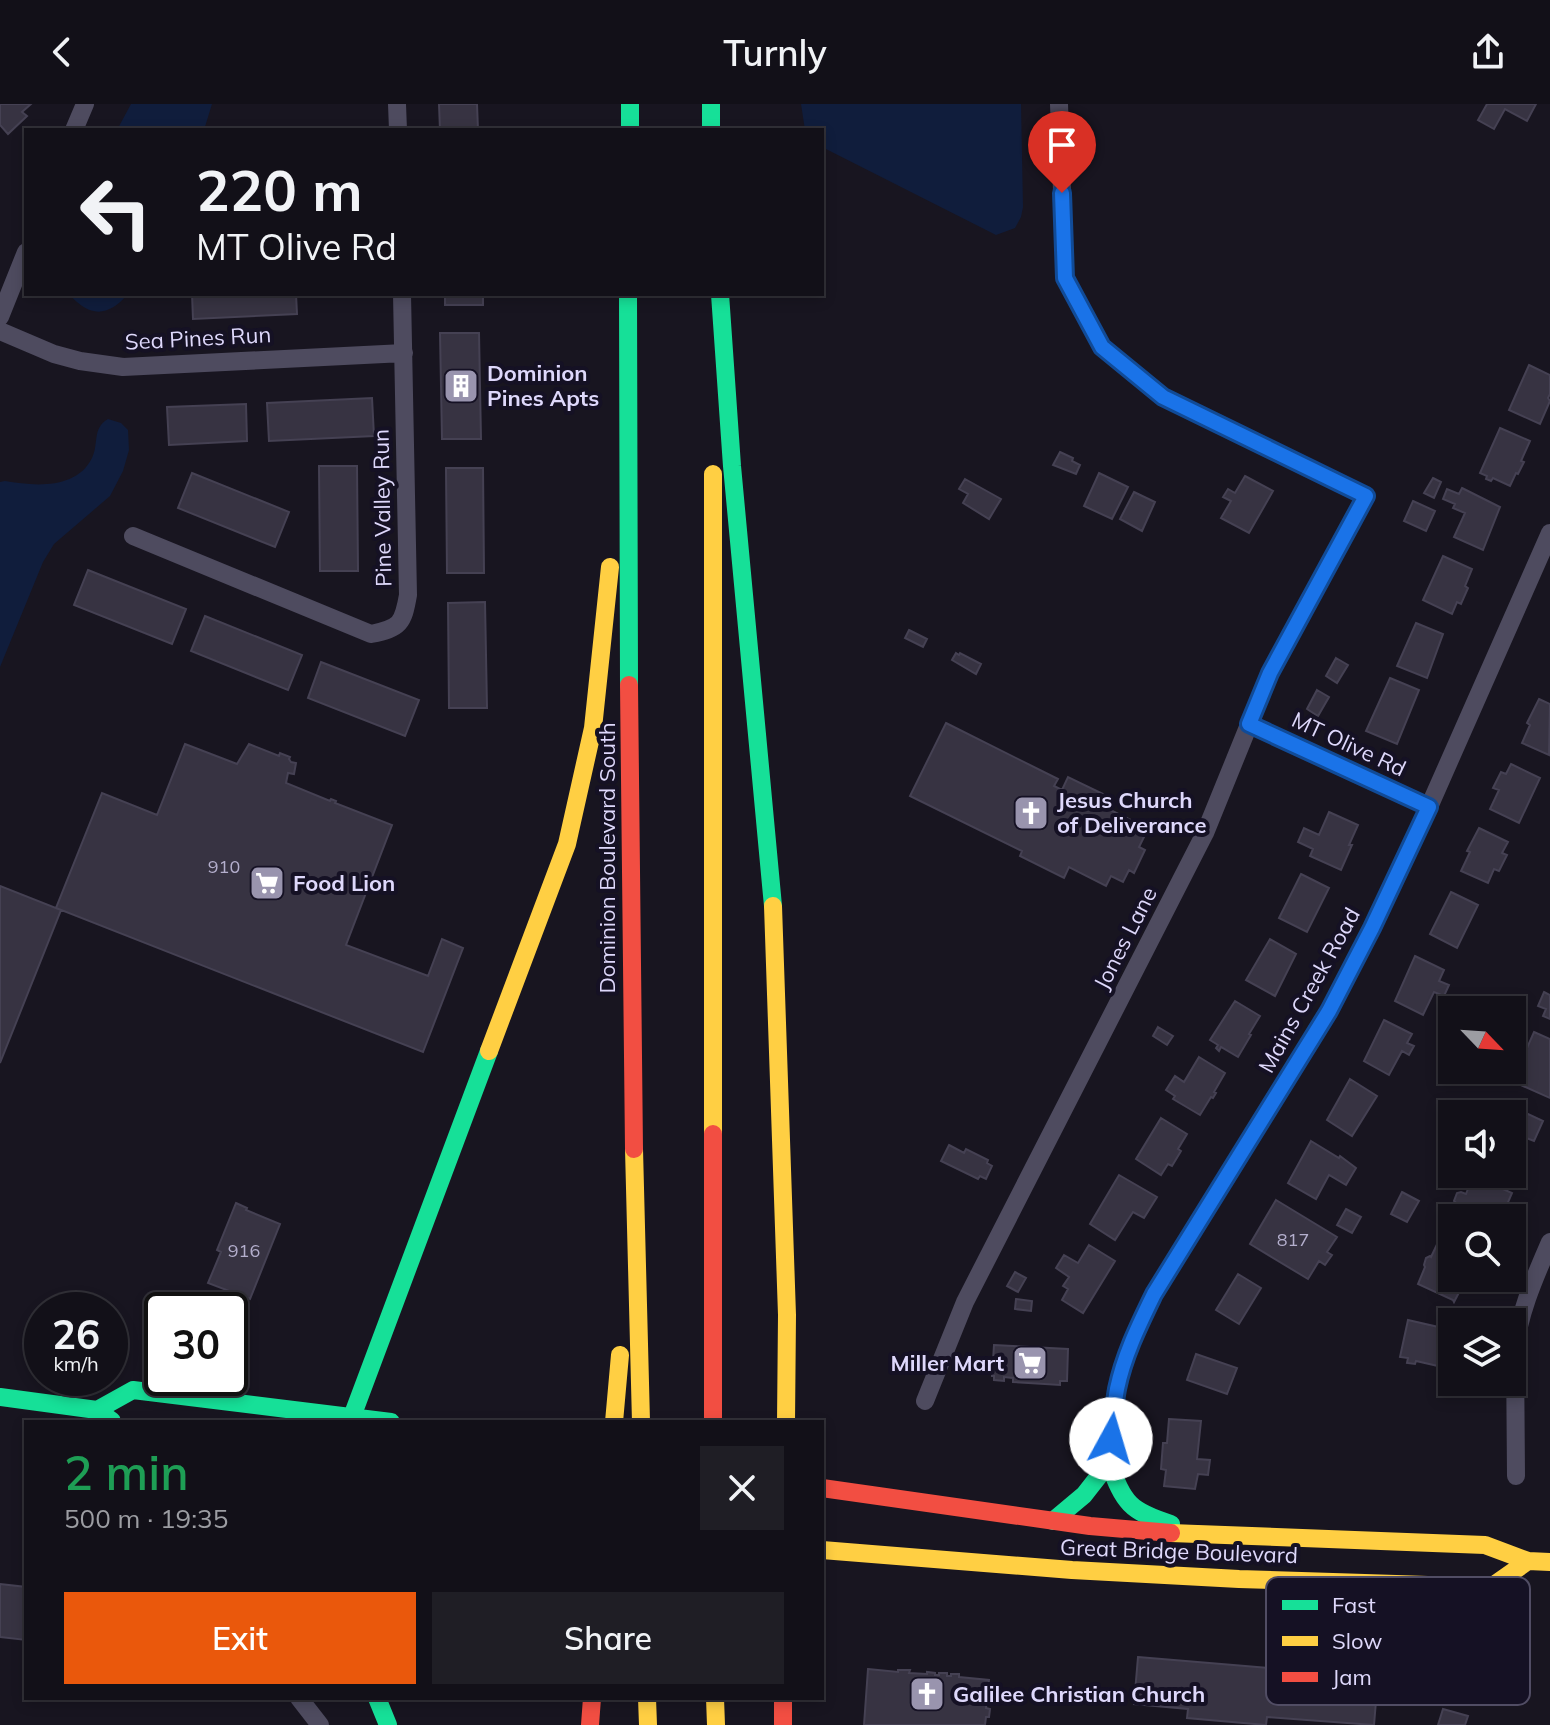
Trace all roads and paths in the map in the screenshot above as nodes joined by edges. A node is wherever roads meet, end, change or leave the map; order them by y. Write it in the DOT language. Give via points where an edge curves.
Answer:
graph roads {
  1 [pos="85,104"];
  2 [pos="397,104"];
  3 [pos="630,104"];
  4 [pos="711,104"];
  5 [pos="1059,104"];
  6 [pos="75,128"];
  7 [pos="398,128"];
  8 [pos="630,128"];
  9 [pos="711,128"];
  10 [pos="24,257"];
  11 [pos="402,296"];
  12 [pos="628,296"];
  13 [pos="713,296"];
  14 [pos="720,296"];
  15 [pos="0,317"];
  16 [pos="0,331"];
  17 [pos="404,353"];
  18 [pos="627,400"];
  19 [pos="1550,533"];
  20 [pos="133,536"];
  21 [pos="1249,724"];
  22 [pos="1429,807"];
  23 [pos="634,1181"];
  24 [pos="1550,1242"];
  25 [pos="1543,1275"];
  26 [pos="0,1397"];
  27 [pos="925,1401"];
  28 [pos="96,1416"];
  29 [pos="351,1419"];
  30 [pos="614,1420"];
  31 [pos="641,1420"];
  32 [pos="713,1420"];
  33 [pos="786,1420"];
  34 [pos="1109,1463"];
  35 [pos="1516,1476"];
  36 [pos="824,1488"];
  37 [pos="1053,1521"];
  38 [pos="1205,1535"];
  39 [pos="1281,1537"];
  40 [pos="1086,1540"];
  41 [pos="1350,1540"];
  42 [pos="1146,1546"];
  43 [pos="824,1550"];
  44 [pos="1127,1557"];
  45 [pos="1103,1558"];
  46 [pos="1528,1561"];
  47 [pos="1550,1562"];
  48 [pos="1115,1574"];
  49 [pos="1385,1577"];
  50 [pos="1505,1577"];
  51 [pos="1266,1579"];
  52 [pos="301,1700"];
  53 [pos="378,1700"];
  54 [pos="592,1700"];
  55 [pos="646,1700"];
  56 [pos="715,1700"];
  57 [pos="783,1700"];
  58 [pos="320,1725"];
  59 [pos="388,1725"];
  60 [pos="590,1725"];
  61 [pos="646,1725"];
  62 [pos="716,1725"];
  63 [pos="783,1725"];
  1 -- 6 [label="street"];
  2 -- 7 [label="street"];
  3 -- 8 [label="main road"];
  4 -- 9 [label="main road"];
  5 -- 21 [label="street, Jones Lane" via="1065,278 1102,347 1163,397 1366,496 1270,673"];
  10 -- 15 [label="street"];
  11 -- 17 [label="street, Pine Valley Run"];
  12 -- 18 [label="main road, Dominion Boulevard South"];
  13 -- 32 [label="main road"];
  14 -- 33 [label="main road" via="774,914"];
  16 -- 17 [label="street, Sea Pines Run" via="54,354 123,367"];
  17 -- 20 [label="street, Pine Valley Run" via="408,595 405,616 390,630 371,634"];
  18 -- 23 [label="main road, Dominion Boulevard South"];
  18 -- 29 [label="main road" via="593,728 567,844"];
  19 -- 22 [label="street, Mains Creek Road"];
  21 -- 22 [label="street, MT Olive Rd"];
  21 -- 27 [label="street, Jones Lane" via="1205,833 965,1302"];
  22 -- 34 [label="street, Mains Creek Road" via="1329,1011 1154,1294 1124,1363"];
  23 -- 30 [label="main road"];
  23 -- 31 [label="main road, Dominion Boulevard South"];
  24 -- 25 [label="street"];
  25 -- 35 [label="street" via="1520,1318 1515,1350"];
  26 -- 28 [label="main road"];
  28 -- 29 [label="main road" via="133,1390"];
  34 -- 37 [label="main road" via="1096,1484"];
  34 -- 38 [label="main road" via="1123,1499 1136,1513"];
  36 -- 37 [label="main road, Great Bridge Boulevard"];
  37 -- 38 [label="main road, Great Bridge Boulevard"];
  37 -- 40 [label="main road"];
  38 -- 39 [label="main road, Great Bridge Boulevard"];
  39 -- 41 [label="main road, Great Bridge Boulevard"];
  39 -- 42 [label="main road" via="1243,1551"];
  41 -- 46 [label="main road, Great Bridge Boulevard" via="1485,1545"];
  41 -- 49 [label="main road"];
  43 -- 48 [label="main road, Great Bridge Boulevard"];
  44 -- 48 [label="main road"];
  45 -- 48 [label="main road"];
  46 -- 47 [label="main road, Great Bridge Boulevard"];
  46 -- 50 [label="main road, Great Bridge Boulevard"];
  48 -- 51 [label="main road, Great Bridge Boulevard"];
  52 -- 58 [label="street"];
  53 -- 59 [label="main road"];
  54 -- 60 [label="main road"];
  55 -- 61 [label="main road"];
  56 -- 62 [label="main road"];
  57 -- 63 [label="main road"];
}
